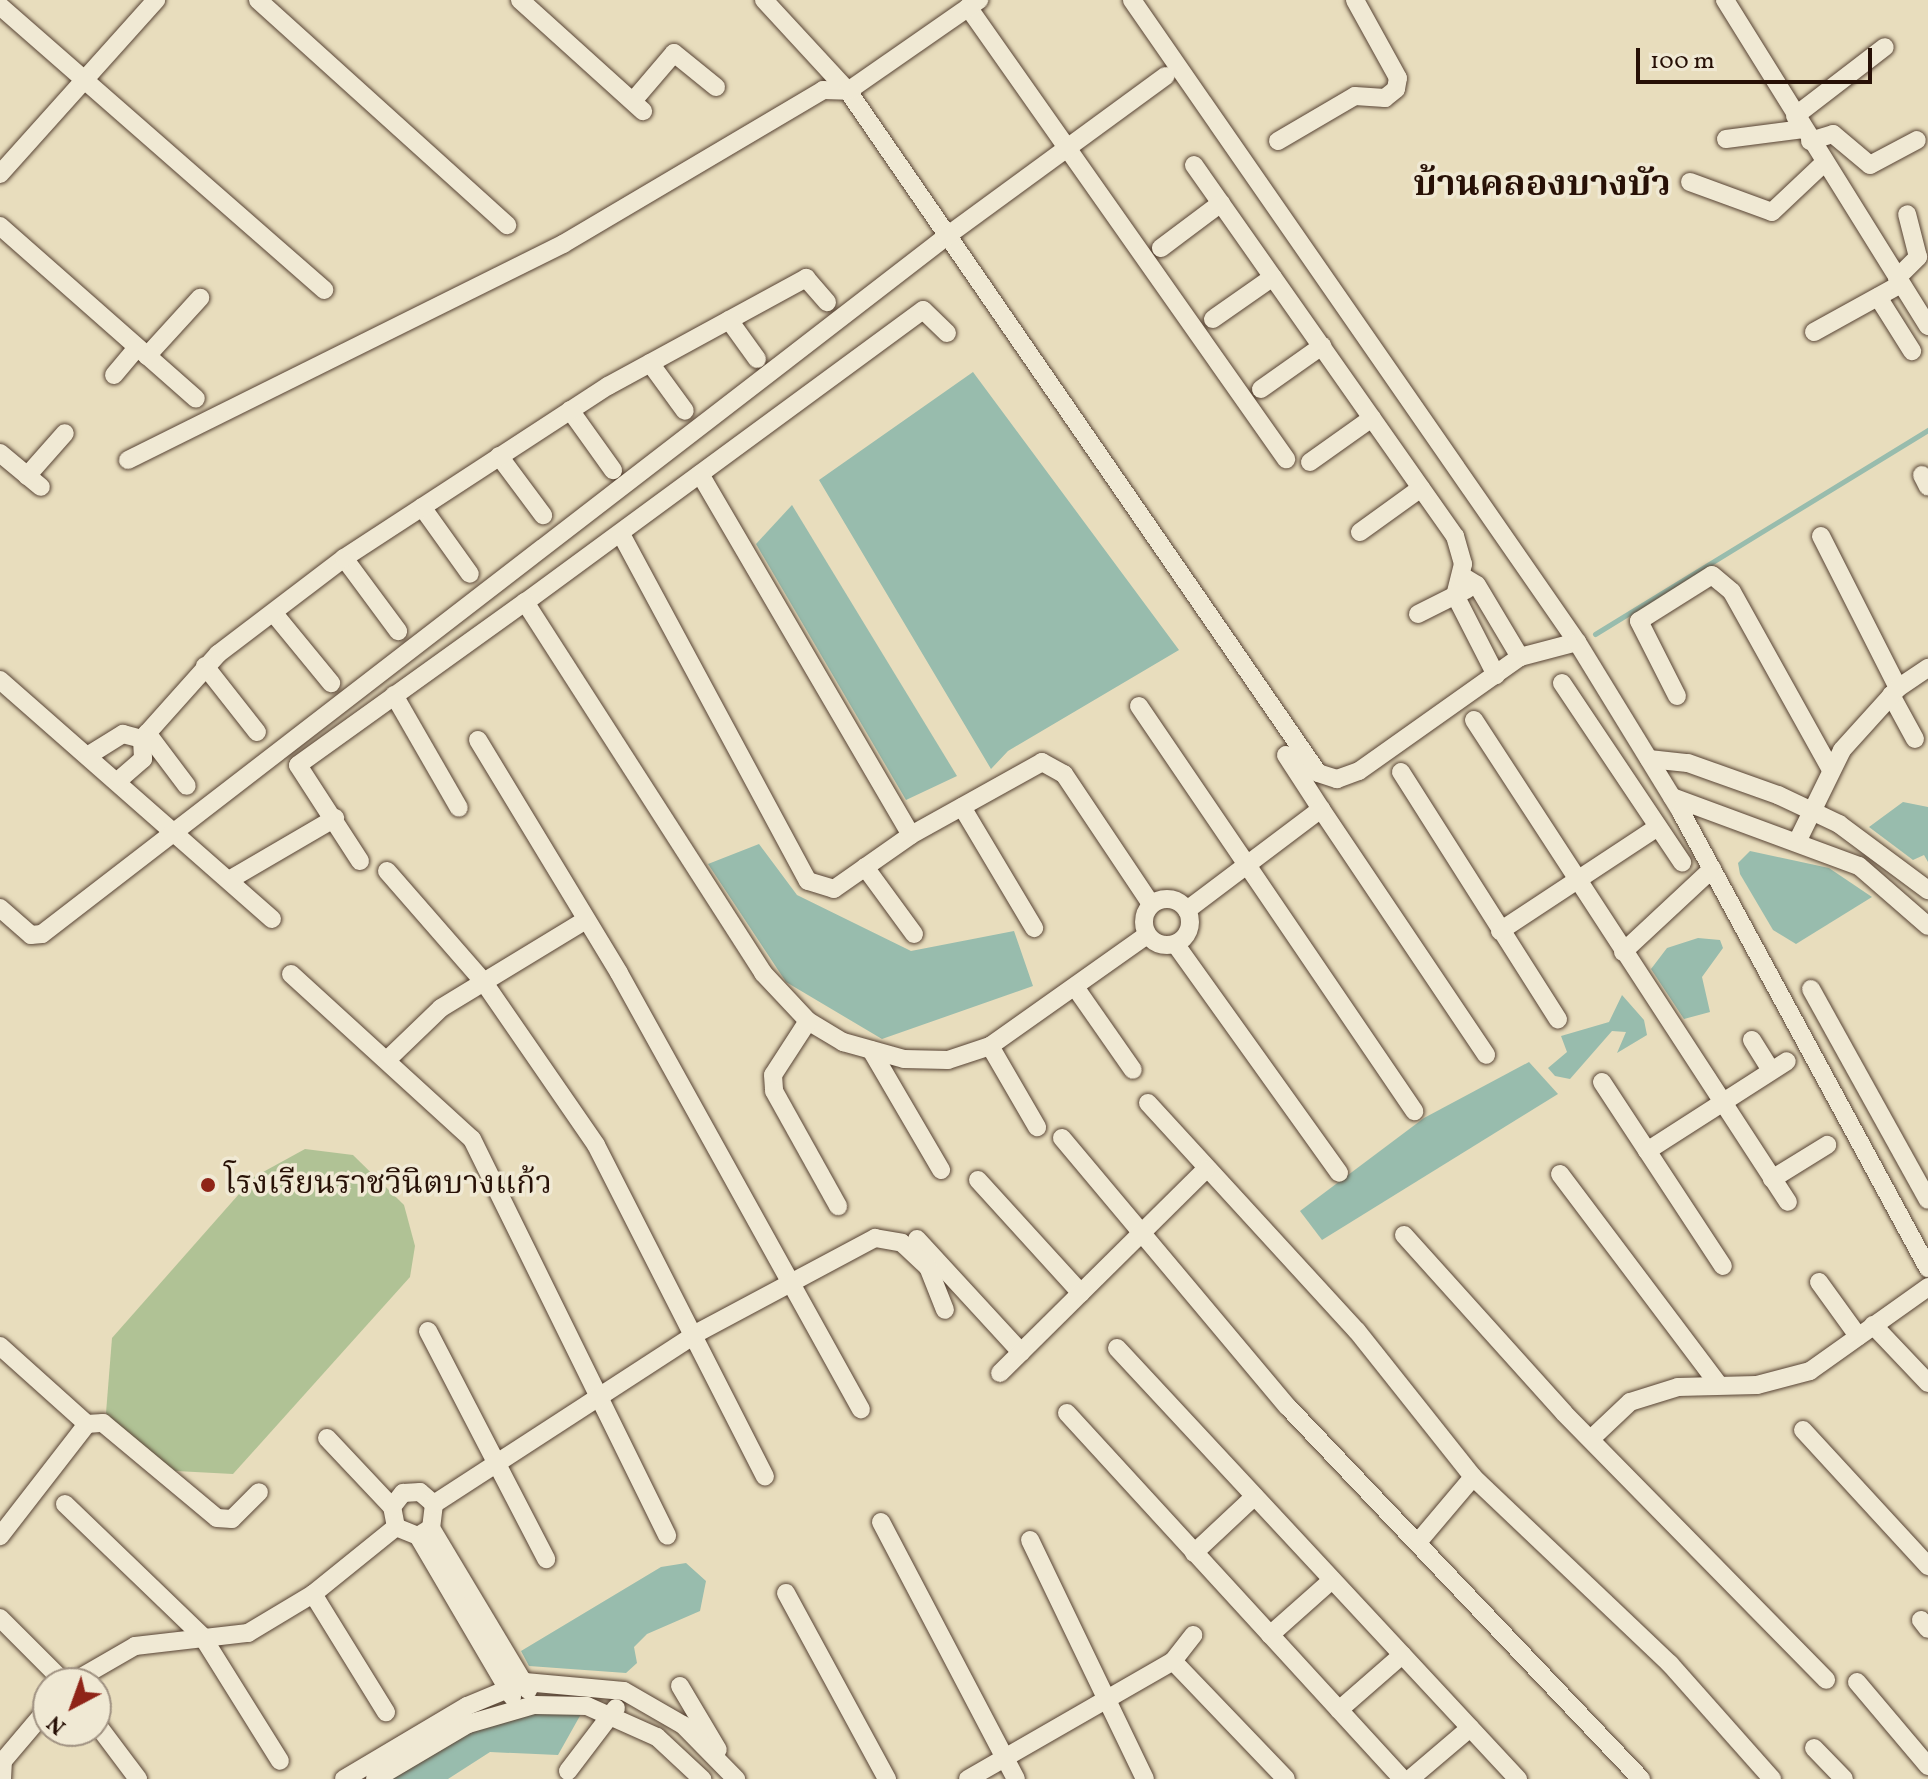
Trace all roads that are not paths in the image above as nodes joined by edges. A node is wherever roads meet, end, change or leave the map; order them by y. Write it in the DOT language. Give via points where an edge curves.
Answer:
graph roads {
  1 [pos="156,0"];
  2 [pos="258,0"];
  3 [pos="520,0"];
  4 [pos="764,0"];
  5 [pos="1132,0"];
  6 [pos="1355,0"];
  7 [pos="1725,0"];
  8 [pos="974,4"];
  9 [pos="0,6"];
  10 [pos="1885,47"];
  11 [pos="1166,76"];
  12 [pos="85,79"];
  13 [pos="716,87"];
  14 [pos="848,91"];
  15 [pos="1803,129"];
  16 [pos="1726,139"];
  17 [pos="1917,140"];
  18 [pos="1278,141"];
  19 [pos="1065,151"];
  20 [pos="1824,163"];
  21 [pos="1194,165"];
  22 [pos="0,174"];
  23 [pos="1690,182"];
  24 [pos="1221,203"];
  25 [pos="1907,214"];
  26 [pos="507,225"];
  27 [pos="0,226"];
  28 [pos="947,236"];
  29 [pos="1161,248"];
  30 [pos="1273,277"];
  31 [pos="1899,281"];
  32 [pos="324,290"];
  33 [pos="1878,297"];
  34 [pos="200,298"];
  35 [pos="827,302"];
  36 [pos="1213,319"];
  37 [pos="729,320"];
  38 [pos="1928,326"];
  39 [pos="1814,332"];
  40 [pos="947,333"];
  41 [pos="1322,346"];
  42 [pos="1912,351"];
  43 [pos="142,352"];
  44 [pos="757,359"];
  45 [pos="650,363"];
  46 [pos="114,375"];
  47 [pos="1261,389"];
  48 [pos="196,399"];
  49 [pos="570,410"];
  50 [pos="685,411"];
  51 [pos="1372,418"];
  52 [pos="65,433"];
  53 [pos="0,453"];
  54 [pos="499,456"];
  55 [pos="1286,459"];
  56 [pos="128,460"];
  57 [pos="1310,462"];
  58 [pos="613,470"];
  59 [pos="700,474"];
  60 [pos="1421,488"];
  61 [pos="422,507"];
  62 [pos="543,515"];
  63 [pos="1360,532"];
  64 [pos="621,534"];
  65 [pos="1821,536"];
  66 [pos="344,558"];
  67 [pos="470,574"];
  68 [pos="1470,580"];
  69 [pos="1455,595"];
  70 [pos="525,602"];
  71 [pos="1418,614"];
  72 [pos="276,616"];
  73 [pos="398,631"];
  74 [pos="1577,642"];
  75 [pos="1520,657"];
  76 [pos="1223,659"];
  77 [pos="205,666"];
  78 [pos="1928,668"];
  79 [pos="1496,675"];
  80 [pos="0,680"];
  81 [pos="331,683"];
  82 [pos="1562,683"];
  83 [pos="1895,692"];
  84 [pos="394,695"];
  85 [pos="1677,696"];
  86 [pos="1139,706"];
  87 [pos="1474,720"];
  88 [pos="257,732"];
  89 [pos="144,736"];
  90 [pos="1915,739"];
  91 [pos="478,740"];
  92 [pos="89,755"];
  93 [pos="1649,759"];
  94 [pos="1830,768"];
  95 [pos="1401,772"];
  96 [pos="119,780"];
  97 [pos="187,786"];
  98 [pos="1672,797"];
  99 [pos="962,807"];
  100 [pos="459,808"];
  101 [pos="1321,809"];
  102 [pos="1811,811"];
  103 [pos="335,818"];
  104 [pos="1658,827"];
  105 [pos="176,830"];
  106 [pos="911,835"];
  107 [pos="1798,840"];
  108 [pos="360,861"];
  109 [pos="1682,862"];
  110 [pos="865,867"];
  111 [pos="1245,867"];
  112 [pos="1712,869"];
  113 [pos="387,871"];
  114 [pos="1578,879"];
  115 [pos="229,880"];
  116 [pos="1928,890"];
  117 [pos="1151,904"];
  118 [pos="0,908"];
  119 [pos="1187,910"];
  120 [pos="272,919"];
  121 [pos="584,921"];
  122 [pos="1928,926"];
  123 [pos="1034,928"];
  124 [pos="1500,931"];
  125 [pos="914,934"];
  126 [pos="1147,935"];
  127 [pos="1176,945"];
  128 [pos="1623,952"];
  129 [pos="291,974"];
  130 [pos="483,981"];
  131 [pos="1075,987"];
  132 [pos="1811,989"];
  133 [pos="1558,1019"];
  134 [pos="808,1021"];
  135 [pos="1752,1040"];
  136 [pos="990,1046"];
  137 [pos="871,1050"];
  138 [pos="1486,1055"];
  139 [pos="387,1060"];
  140 [pos="1133,1070"];
  141 [pos="1602,1082"];
  142 [pos="1148,1103"];
  143 [pos="1722,1103"];
  144 [pos="1414,1111"];
  145 [pos="1037,1127"];
  146 [pos="1062,1138"];
  147 [pos="1827,1145"];
  148 [pos="1647,1151"];
  149 [pos="941,1170"];
  150 [pos="1205,1170"];
  151 [pos="1339,1173"];
  152 [pos="1560,1174"];
  153 [pos="1772,1179"];
  154 [pos="978,1180"];
  155 [pos="1928,1200"];
  156 [pos="1788,1202"];
  157 [pos="838,1206"];
  158 [pos="1142,1233"];
  159 [pos="1404,1235"];
  160 [pos="917,1239"];
  161 [pos="1723,1266"];
  162 [pos="1928,1268"];
  163 [pos="793,1278"];
  164 [pos="1819,1282"];
  165 [pos="1928,1287"];
  166 [pos="1081,1293"];
  167 [pos="945,1310"];
  168 [pos="1873,1325"];
  169 [pos="428,1331"];
  170 [pos="697,1333"];
  171 [pos="1858,1336"];
  172 [pos="0,1346"];
  173 [pos="1117,1348"];
  174 [pos="1021,1352"];
  175 [pos="1000,1373"];
  176 [pos="1928,1383"];
  177 [pos="1719,1385"];
  178 [pos="598,1397"];
  179 [pos="861,1409"];
  180 [pos="1067,1413"];
  181 [pos="87,1424"];
  182 [pos="1803,1430"];
  183 [pos="1593,1437"];
  184 [pos="327,1438"];
  185 [pos="500,1458"];
  186 [pos="765,1476"];
  187 [pos="1473,1477"];
  188 [pos="259,1492"];
  189 [pos="1255,1496"];
  190 [pos="65,1504"];
  191 [pos="434,1504"];
  192 [pos="392,1507"];
  193 [pos="881,1522"];
  194 [pos="396,1527"];
  195 [pos="424,1532"];
  196 [pos="0,1536"];
  197 [pos="667,1536"];
  198 [pos="1030,1540"];
  199 [pos="1419,1541"];
  200 [pos="1194,1553"];
  201 [pos="546,1559"];
  202 [pos="1928,1566"];
  203 [pos="1332,1580"];
  204 [pos="786,1593"];
  205 [pos="313,1594"];
  206 [pos="0,1618"];
  207 [pos="1193,1635"];
  208 [pos="1270,1635"];
  209 [pos="202,1636"];
  210 [pos="1402,1655"];
  211 [pos="1173,1661"];
  212 [pos="51,1667"];
  213 [pos="97,1667"];
  214 [pos="1826,1680"];
  215 [pos="1857,1682"];
  216 [pos="516,1684"];
  217 [pos="680,1686"];
  218 [pos="624,1691"];
  219 [pos="1104,1700"];
  220 [pos="525,1705"];
  221 [pos="1339,1710"];
  222 [pos="386,1712"];
  223 [pos="667,1714"];
  224 [pos="612,1717"];
  225 [pos="1470,1728"];
  226 [pos="32,1729"];
  227 [pos="657,1737"];
  228 [pos="112,1744"];
  229 [pos="1814,1748"];
  230 [pos="1005,1757"];
  231 [pos="280,1761"];
  232 [pos="726,1762"];
  233 [pos="1928,1766"];
  234 [pos="2,1767"];
  235 [pos="568,1771"];
  236 [pos="1767,1777"];
  237 [pos="138,1779"];
  238 [pos="344,1779"];
  239 [pos="375,1779"];
  240 [pos="702,1779"];
  241 [pos="736,1779"];
  242 [pos="887,1779"];
  243 [pos="968,1779"];
  244 [pos="1016,1779"];
  245 [pos="1145,1779"];
  246 [pos="1286,1779"];
  247 [pos="1402,1779"];
  248 [pos="1410,1779"];
  249 [pos="1518,1779"];
  250 [pos="1641,1779"];
  251 [pos="1844,1779"];
  1 -- 12 [label="street"];
  2 -- 26 [label="street"];
  3 -- 13 [label="street" via="638,106 674,53"];
  4 -- 14 [label="street"];
  5 -- 74 [label="street"];
  6 -- 18 [label="street" via="1398,78 1396,89 1385,98 1355,96"];
  7 -- 15 [label="street"];
  8 -- 14 [label="street"];
  8 -- 19 [label="street"];
  9 -- 12 [label="street"];
  10 -- 15 [label="street"];
  11 -- 19 [label="street"];
  12 -- 22 [label="street"];
  12 -- 32 [label="street"];
  14 -- 28 [label="street"];
  14 -- 56 [label="street" via="823,90 563,244"];
  15 -- 16 [label="street"];
  15 -- 17 [label="street" via="1833,134 1870,165"];
  15 -- 20 [label="street"];
  19 -- 28 [label="street"];
  19 -- 55 [label="street"];
  20 -- 23 [label="street" via="1772,212"];
  20 -- 31 [label="street"];
  21 -- 24 [label="street"];
  24 -- 29 [label="street"];
  24 -- 30 [label="street"];
  25 -- 31 [label="street" via="1918,257"];
  27 -- 43 [label="street"];
  28 -- 79 [label="street" via="1301,760 1337,779 1359,771"];
  28 -- 105 [label="street"];
  30 -- 36 [label="street"];
  30 -- 41 [label="street"];
  31 -- 33 [label="street"];
  31 -- 38 [label="street"];
  33 -- 39 [label="street"];
  33 -- 42 [label="street"];
  34 -- 43 [label="street"];
  35 -- 37 [label="street" via="806,278"];
  37 -- 44 [label="street"];
  37 -- 45 [label="street"];
  40 -- 59 [label="street" via="923,310"];
  41 -- 47 [label="street"];
  41 -- 51 [label="street"];
  43 -- 46 [label="street"];
  43 -- 48 [label="street"];
  45 -- 49 [label="street"];
  45 -- 50 [label="street"];
  49 -- 54 [label="street"];
  49 -- 58 [label="street"];
  51 -- 57 [label="street"];
  51 -- 60 [label="street"];
  52 -- 53 [label="street" via="34,481"];
  54 -- 61 [label="street"];
  54 -- 62 [label="street"];
  59 -- 64 [label="street"];
  59 -- 106 [label="street"];
  60 -- 63 [label="street"];
  60 -- 68 [label="street" via="1460,544"];
  61 -- 66 [label="street"];
  61 -- 67 [label="street"];
  64 -- 70 [label="street"];
  64 -- 110 [label="street" via="808,881 834,889"];
  65 -- 83 [label="street"];
  66 -- 72 [label="street"];
  66 -- 73 [label="street"];
  68 -- 69 [label="street"];
  68 -- 75 [label="street"];
  69 -- 71 [label="street"];
  69 -- 79 [label="street"];
  70 -- 84 [label="street"];
  70 -- 134 [label="street" via="763,973"];
  72 -- 77 [label="street"];
  72 -- 81 [label="street"];
  74 -- 75 [label="street"];
  74 -- 93 [label="street"];
  75 -- 79 [label="street"];
  76 -- 101 [label="street"];
  77 -- 88 [label="street"];
  77 -- 89 [label="street"];
  78 -- 83 [label="street"];
  80 -- 92 [label="street"];
  82 -- 104 [label="street"];
  83 -- 90 [label="street"];
  83 -- 94 [label="street"];
  84 -- 100 [label="street"];
  84 -- 103 [label="street" via="298,765"];
  85 -- 94 [label="street" via="1639,621 1712,575 1732,592"];
  86 -- 111 [label="street"];
  87 -- 114 [label="street"];
  89 -- 92 [label="street" via="123,734"];
  89 -- 96 [label="street" via="143,759"];
  89 -- 97 [label="street"];
  91 -- 121 [label="street"];
  92 -- 96 [label="street"];
  93 -- 98 [label="street"];
  93 -- 102 [label="street" via="1732,776"];
  94 -- 102 [label="street"];
  95 -- 124 [label="street"];
  96 -- 105 [label="street"];
  98 -- 107 [label="street"];
  98 -- 112 [label="street"];
  99 -- 106 [label="street"];
  99 -- 117 [label="street" via="1042,762 1053,764"];
  99 -- 123 [label="street"];
  101 -- 111 [label="street"];
  101 -- 138 [label="street"];
  102 -- 107 [label="street"];
  102 -- 116 [label="street" via="1839,824"];
  103 -- 108 [label="street"];
  103 -- 115 [label="street"];
  104 -- 109 [label="street"];
  104 -- 114 [label="street"];
  105 -- 115 [label="street"];
  105 -- 118 [label="street" via="42,934 31,935"];
  106 -- 110 [label="street"];
  107 -- 122 [label="street" via="1859,866"];
  110 -- 125 [label="street"];
  111 -- 119 [label="street"];
  111 -- 144 [label="street"];
  112 -- 128 [label="street"];
  112 -- 162 [label="street"];
  113 -- 130 [label="street"];
  114 -- 124 [label="street"];
  114 -- 128 [label="street"];
  115 -- 120 [label="street"];
  117 -- 119 [label="street" via="1164,898"];
  117 -- 126 [label="street" via="1144,915"];
  119 -- 127 [label="street" via="1187,936"];
  121 -- 130 [label="street"];
  121 -- 163 [label="street"];
  124 -- 133 [label="street"];
  126 -- 127 [label="street"];
  126 -- 131 [label="street"];
  127 -- 151 [label="street"];
  128 -- 143 [label="street"];
  129 -- 139 [label="street"];
  130 -- 139 [label="street" via="441,1008"];
  130 -- 170 [label="street" via="596,1145"];
  131 -- 136 [label="street"];
  131 -- 140 [label="street"];
  132 -- 155 [label="street"];
  134 -- 137 [label="street"];
  134 -- 157 [label="street" via="773,1075 774,1091"];
  135 -- 143 [label="street" via="1779,1066"];
  136 -- 137 [label="street" via="948,1060"];
  136 -- 145 [label="street"];
  137 -- 149 [label="street"];
  139 -- 178 [label="street" via="487,1162"];
  141 -- 148 [label="street"];
  142 -- 150 [label="street"];
  143 -- 148 [label="street"];
  143 -- 153 [label="street"];
  146 -- 158 [label="street"];
  147 -- 153 [label="street"];
  148 -- 161 [label="street"];
  150 -- 158 [label="street"];
  150 -- 187 [label="street" via="1357,1331"];
  152 -- 177 [label="street"];
  153 -- 156 [label="street"];
  154 -- 166 [label="street"];
  158 -- 166 [label="street"];
  158 -- 199 [label="street" via="1288,1407"];
  159 -- 183 [label="street"];
  160 -- 174 [label="street"];
  163 -- 167 [label="street" via="885,1237 928,1267"];
  163 -- 170 [label="street"];
  163 -- 179 [label="street"];
  164 -- 171 [label="street"];
  165 -- 168 [label="street"];
  166 -- 174 [label="street"];
  168 -- 171 [label="street"];
  168 -- 176 [label="street"];
  169 -- 185 [label="street"];
  170 -- 178 [label="street"];
  170 -- 186 [label="street"];
  171 -- 177 [label="street" via="1810,1371 1757,1385"];
  172 -- 181 [label="street"];
  173 -- 189 [label="street"];
  174 -- 175 [label="street"];
  177 -- 183 [label="street" via="1630,1402"];
  178 -- 185 [label="street"];
  178 -- 197 [label="street"];
  180 -- 200 [label="street"];
  181 -- 188 [label="street" via="103,1423 217,1518 232,1519"];
  181 -- 196 [label="street"];
  182 -- 202 [label="street"];
  183 -- 214 [label="street"];
  184 -- 192 [label="street"];
  185 -- 191 [label="street"];
  185 -- 201 [label="street"];
  187 -- 199 [label="street"];
  187 -- 236 [label="street" via="1670,1664"];
  189 -- 200 [label="street"];
  189 -- 203 [label="street"];
  190 -- 209 [label="street"];
  191 -- 192 [label="street" via="420,1492 403,1493"];
  191 -- 195 [label="street"];
  192 -- 194 [label="street"];
  193 -- 230 [label="street"];
  194 -- 195 [label="street"];
  194 -- 205 [label="street"];
  195 -- 216 [label="street"];
  198 -- 219 [label="street"];
  199 -- 250 [label="street"];
  200 -- 208 [label="street"];
  203 -- 208 [label="street"];
  203 -- 210 [label="street"];
  204 -- 242 [label="street"];
  205 -- 209 [label="street" via="248,1633"];
  205 -- 222 [label="street"];
  206 -- 212 [label="street"];
  207 -- 211 [label="street"];
  208 -- 221 [label="street"];
  209 -- 213 [label="street" via="135,1646"];
  209 -- 231 [label="street"];
  210 -- 221 [label="street"];
  210 -- 225 [label="street"];
  211 -- 219 [label="street"];
  211 -- 246 [label="street"];
  215 -- 233 [label="street"];
  216 -- 218 [label="street"];
  216 -- 220 [label="street"];
  216 -- 238 [label="street"];
  217 -- 232 [label="street"];
  218 -- 223 [label="street"];
  218 -- 224 [label="street"];
  219 -- 230 [label="street"];
  219 -- 245 [label="street"];
  220 -- 224 [label="street" via="587,1706"];
  220 -- 239 [label="street" via="468,1724"];
  221 -- 247 [label="street"];
  223 -- 227 [label="street"];
  223 -- 232 [label="street"];
  224 -- 227 [label="street"];
  224 -- 235 [label="street"];
  225 -- 248 [label="street"];
  225 -- 249 [label="street"];
  226 -- 234 [label="street"];
  227 -- 240 [label="street"];
  228 -- 237 [label="street"];
  229 -- 251 [label="street"];
  230 -- 243 [label="street"];
  230 -- 244 [label="street"];
  232 -- 241 [label="street"];
}
